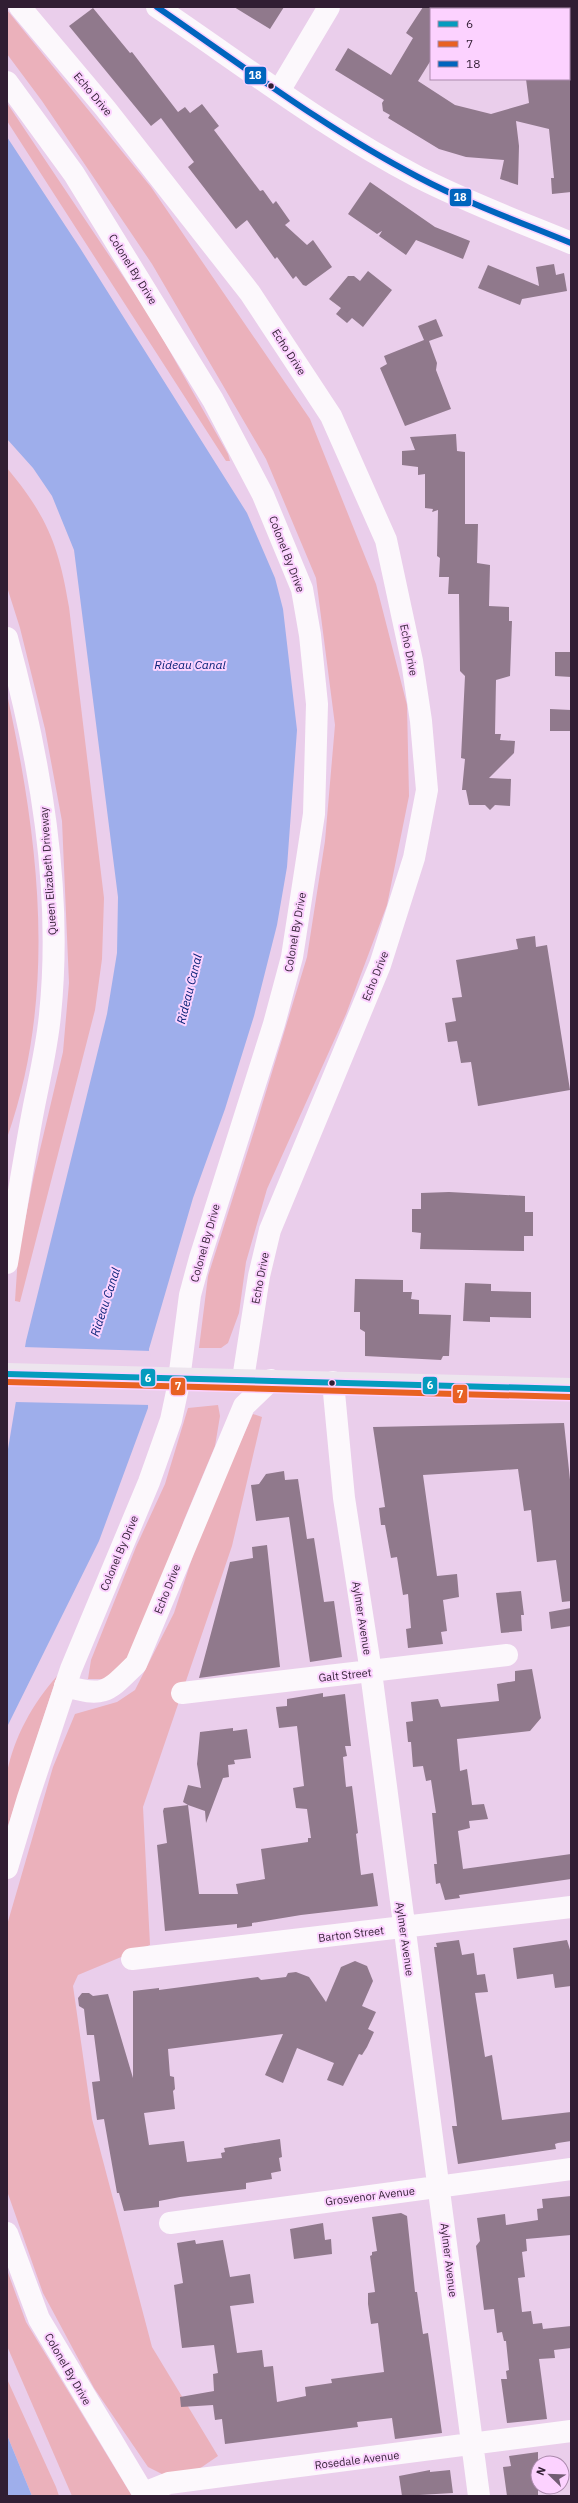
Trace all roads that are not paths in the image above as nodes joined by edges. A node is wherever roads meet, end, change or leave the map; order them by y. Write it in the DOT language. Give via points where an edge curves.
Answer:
graph roads {
  1 [pos="20,7"];
  2 [pos="157,7"];
  3 [pos="329,7"];
  4 [pos="7,82"];
  5 [pos="279,91"];
  6 [pos="571,243"];
  7 [pos="7,638"];
  8 [pos="34,1106"];
  9 [pos="7,1172"];
  10 [pos="7,1263"];
  11 [pos="7,1374"];
  12 [pos="243,1379"];
  13 [pos="271,1380"];
  14 [pos="333,1382"];
  15 [pos="571,1389"];
  16 [pos="507,1655"];
  17 [pos="371,1672"];
  18 [pos="65,1686"];
  19 [pos="182,1694"];
  20 [pos="7,1868"];
  21 [pos="571,1907"];
  22 [pos="403,1928"];
  23 [pos="132,1960"];
  24 [pos="571,2169"];
  25 [pos="440,2188"];
  26 [pos="170,2223"];
  27 [pos="7,2233"];
  28 [pos="571,2431"];
  29 [pos="472,2444"];
  30 [pos="144,2495"];
  31 [pos="478,2496"];
  1 -- 12 [label="street, Echo Drive" via="106,108 250,293 331,416 386,540 412,661 421,721 427,790 414,858 380,966 270,1230 259,1276"];
  2 -- 5 [label="street"];
  3 -- 5 [label="street"];
  4 -- 18 [label="street, Colonel By Drive" via="86,194 213,400 264,495 302,589 317,704 314,814 292,957 274,1024 190,1295 171,1420 149,1482"];
  5 -- 6 [label="street" via="419,177"];
  7 -- 8 [label="street, Queen Elizabeth Driveway" via="39,778 53,916 47,1044"];
  8 -- 9 [label="street, Queen Elizabeth Driveway"];
  8 -- 10 [label="street, Queen Elizabeth Driveway"];
  11 -- 12 [label="main road"];
  12 -- 13 [label="main road"];
  13 -- 14 [label="main road"];
  13 -- 18 [label="street, Echo Drive" via="244,1406 136,1664 110,1690 87,1692"];
  14 -- 15 [label="main road"];
  14 -- 17 [label="street, Aylmer Avenue" via="344,1498"];
  16 -- 17 [label="street, Galt Street"];
  17 -- 19 [label="street, Galt Street"];
  17 -- 22 [label="street, Aylmer Avenue"];
  18 -- 20 [label="street, Colonel By Drive"];
  21 -- 22 [label="street, Barton Street"];
  22 -- 23 [label="street, Barton Street"];
  22 -- 25 [label="street, Aylmer Avenue"];
  24 -- 25 [label="street, Grosvenor Avenue"];
  25 -- 26 [label="street, Grosvenor Avenue" via="368,2195"];
  25 -- 29 [label="street, Aylmer Avenue"];
  27 -- 30 [label="street, Colonel By Drive" via="39,2320"];
  28 -- 29 [label="street, Rosedale Avenue"];
  29 -- 30 [label="street, Rosedale Avenue" via="169,2483"];
  29 -- 31 [label="street, Aylmer Avenue"];
}
